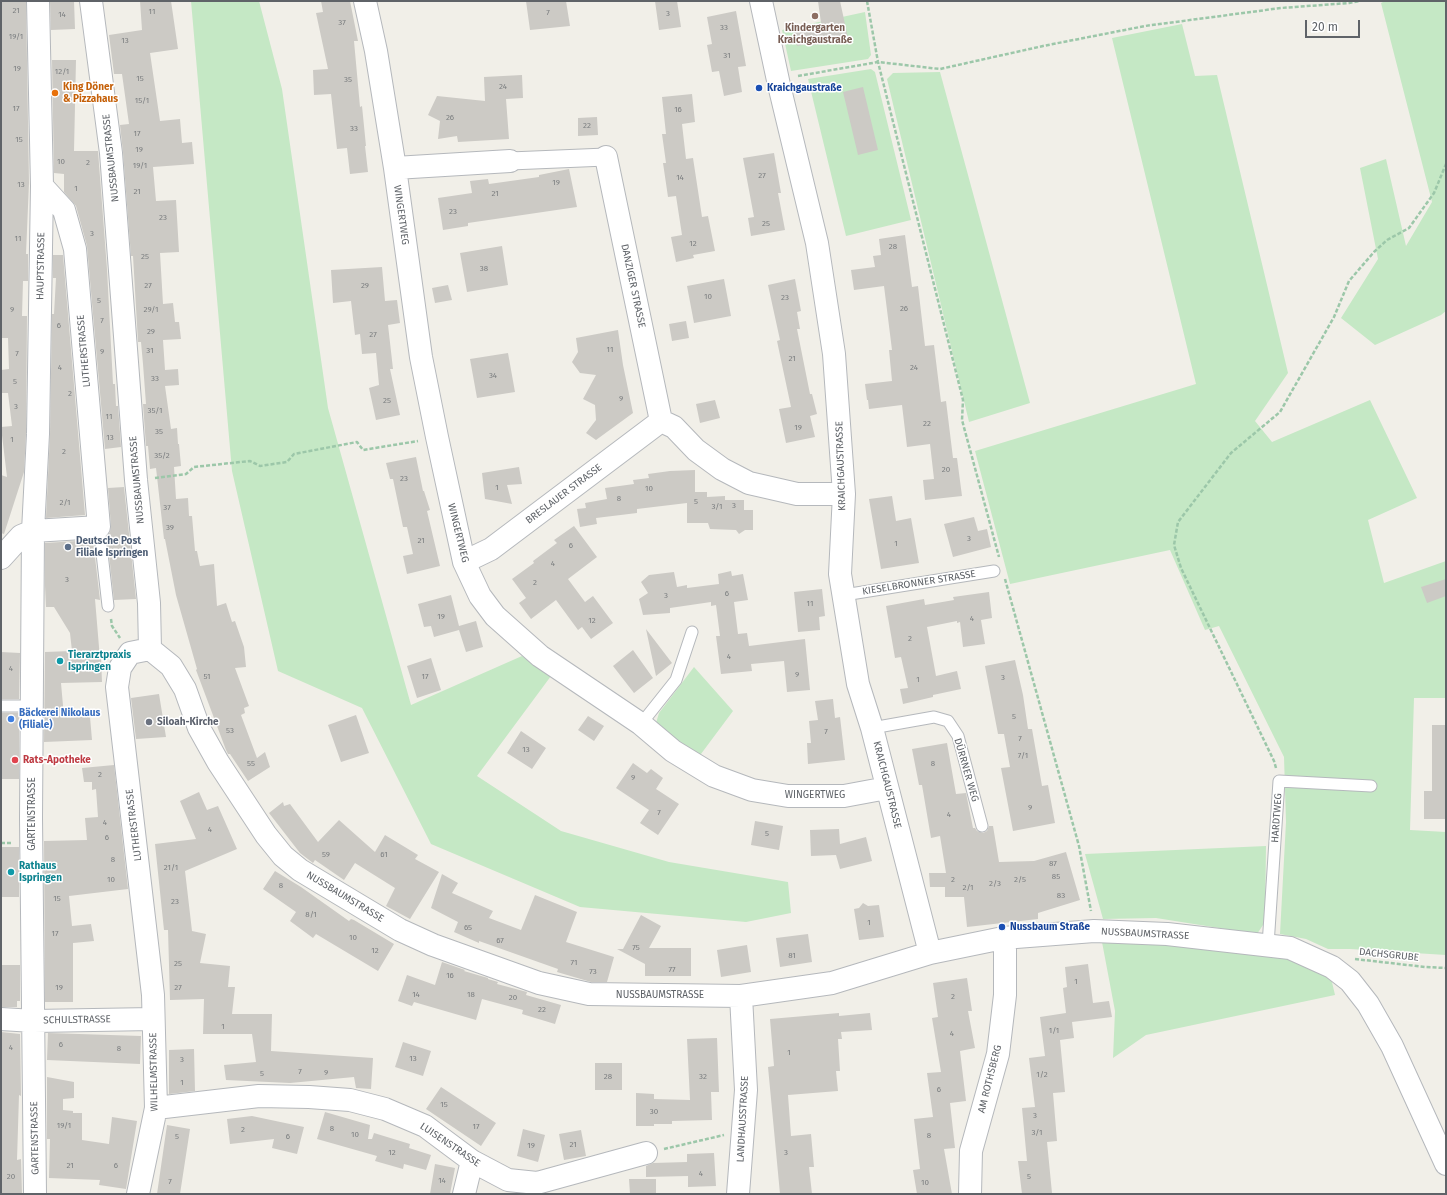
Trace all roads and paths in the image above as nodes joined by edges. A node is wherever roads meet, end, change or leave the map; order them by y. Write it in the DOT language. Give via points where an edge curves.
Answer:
graph roads {
  1 [pos="38,1"];
  2 [pos="91,1"];
  3 [pos="365,1"];
  4 [pos="761,1"];
  5 [pos="867,1"];
  6 [pos="1360,1"];
  7 [pos="878,62"];
  8 [pos="778,80"];
  9 [pos="606,157"];
  10 [pos="510,161"];
  11 [pos="1446,164"];
  12 [pos="395,168"];
  13 [pos="42,186"];
  14 [pos="661,421"];
  15 [pos="419,441"];
  16 [pos="148,479"];
  17 [pos="844,494"];
  18 [pos="99,526"];
  19 [pos="33,531"];
  20 [pos="1,558"];
  21 [pos="464,562"];
  22 [pos="997,567"];
  23 [pos="1004,577"];
  24 [pos="844,595"];
  25 [pos="108,606"];
  26 [pos="112,626"];
  27 [pos="692,632"];
  28 [pos="122,641"];
  29 [pos="150,649"];
  30 [pos="1,706"];
  31 [pos="32,706"];
  32 [pos="641,724"];
  33 [pos="872,728"];
  34 [pos="1279,782"];
  35 [pos="1371,786"];
  36 [pos="887,788"];
  37 [pos="982,826"];
  38 [pos="1094,931"];
  39 [pos="1004,938"];
  40 [pos="1268,945"];
  41 [pos="930,953"];
  42 [pos="1332,967"];
  43 [pos="1446,968"];
  44 [pos="741,996"];
  45 [pos="1,1019"];
  46 [pos="153,1019"];
  47 [pos="34,1021"];
  48 [pos="156,1108"];
  49 [pos="744,1130"];
  50 [pos="646,1153"];
  51 [pos="472,1161"];
  52 [pos="1446,1164"];
  53 [pos="35,1194"];
  54 [pos="138,1194"];
  55 [pos="464,1194"];
  56 [pos="738,1194"];
  57 [pos="970,1194"];
  1 -- 13 [label="street, HAUPTSTRASSE"];
  2 -- 29 [label="street, NUSSBAUMSTRASSE" via="111,153"];
  3 -- 12 [label="street, WINGERTWEG"];
  4 -- 8 [label="street, KRAICHGAUSTRASSE"];
  5 -- 7 [label="path"];
  6 -- 7 [label="path" via="1349,4 1281,8 1145,26 940,68"];
  7 -- 8 [label="path"];
  7 -- 22 [label="path" via="963,400 962,420"];
  8 -- 17 [label="street, KRAICHGAUSTRASSE" via="817,243 827,304 834,354"];
  9 -- 10 [label="street, DANZIGER STRASSE"];
  9 -- 14 [label="street, DANZIGER STRASSE"];
  10 -- 12 [label="street, DANZIGER STRASSE"];
  11 -- 34 [label="path" via="1434,194 1409,228 1387,240 1349,281 1334,317 1280,412 1231,453 1178,522 1174,545 1181,568 1274,761"];
  12 -- 21 [label="street, WINGERTWEG" via="421,356"];
  13 -- 18 [label="street, LUTHERSTRASSE" via="64,210 75,250"];
  13 -- 19 [label="street, HAUPTSTRASSE" via="38,434"];
  14 -- 17 [label="street" via="674,427 696,450 722,469 749,483 797,494"];
  14 -- 21 [label="street, BRESLAUER STRASSE" via="491,549"];
  15 -- 16 [label="path" via="363,450 357,442 294,454 287,462 260,466 250,461 194,467 186,474"];
  17 -- 24 [label="street, KRAICHGAUSTRASSE" via="840,574"];
  18 -- 19 [label="street"];
  18 -- 25 [label="lane, LUTHERSTRASSE"];
  19 -- 20 [label="street" via="21,536"];
  19 -- 31 [label="street, GARTENSTRASSE"];
  21 -- 32 [label="street, WINGERTWEG" via="480,596 495,616 540,656"];
  22 -- 24 [label="lane, KIESELBRONNER STRASSE"];
  23 -- 38 [label="path" via="1079,846"];
  24 -- 33 [label="street, KRAICHGAUSTRASSE" via="858,684"];
  26 -- 28 [label="path"];
  27 -- 32 [label="lane" via="676,680"];
  29 -- 44 [label="street, NUSSBAUMSTRASSE" via="171,666 185,689 199,728 218,762 266,835 283,856 300,870 400,930 433,945 539,982 589,994"];
  29 -- 46 [label="street, LUTHERSTRASSE" via="130,653 120,668 117,687 154,995"];
  30 -- 31 [label="lane"];
  31 -- 47 [label="street, GARTENSTRASSE" via="31,908"];
  32 -- 36 [label="street, WINGERTWEG" via="673,751 714,776 752,790 788,796 844,796"];
  33 -- 36 [label="street, KRAICHGAUSTRASSE"];
  33 -- 37 [label="lane, DÜRRNER WEG" via="934,717 948,722 958,736"];
  34 -- 35 [label="lane, HARDTWEG"];
  34 -- 40 [label="lane, HARDTWEG"];
  36 -- 41 [label="street, KRAICHGAUSTRASSE"];
  38 -- 39 [label="street, NUSSBAUMSTRASSE"];
  38 -- 40 [label="street, NUSSBAUMSTRASSE" via="1167,934"];
  39 -- 41 [label="street, NUSSBAUMSTRASSE"];
  39 -- 57 [label="street, AM ROTHSBERG" via="1005,995 998,1054 971,1151"];
  40 -- 42 [label="street, NUSSBAUMSTRASSE" via="1290,948"];
  41 -- 44 [label="street, NUSSBAUMSTRASSE" via="832,983"];
  42 -- 43 [label="path, DACHSGRUBE" via="1351,959"];
  42 -- 52 [label="street, NUSSBAUMSTRASSE" via="1350,981 1368,1004 1392,1046"];
  44 -- 49 [label="street, LANDHAUSSTRASSE" via="746,1090"];
  45 -- 47 [label="street, SCHULSTRASSE"];
  46 -- 47 [label="street, SCHULSTRASSE"];
  46 -- 48 [label="street, WILHELMSTRASSE"];
  47 -- 53 [label="street, GARTENSTRASSE"];
  48 -- 51 [label="street, LUISENSTRASSE" via="259,1096 350,1100 385,1109 425,1126"];
  48 -- 54 [label="street, WILHELMSTRASSE"];
  49 -- 50 [label="path"];
  49 -- 56 [label="street, LANDHAUSSTRASSE"];
  50 -- 51 [label="street, LUISENSTRASSE" via="537,1183 508,1180"];
  51 -- 55 [label="street"];
}
